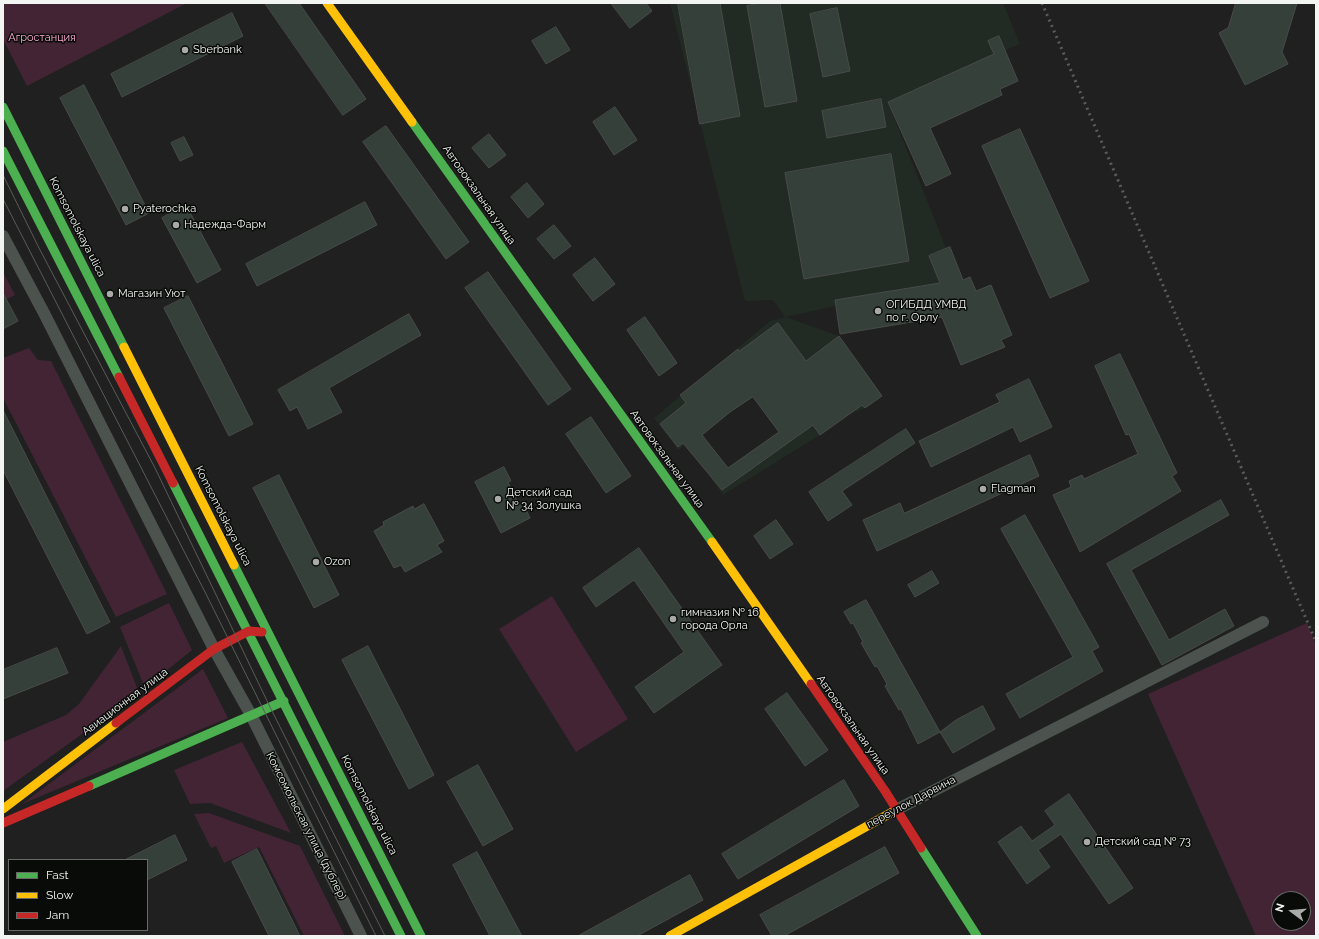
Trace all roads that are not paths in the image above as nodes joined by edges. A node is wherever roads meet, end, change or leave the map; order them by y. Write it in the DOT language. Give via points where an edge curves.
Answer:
graph roads {
  1 [pos="327,3"];
  2 [pos="3,107"];
  3 [pos="3,151"];
  4 [pos="3,236"];
  5 [pos="1263,622"];
  6 [pos="249,631"];
  7 [pos="268,633"];
  8 [pos="214,649"];
  9 [pos="284,701"];
  10 [pos="251,715"];
  11 [pos="3,809"];
  12 [pos="896,810"];
  13 [pos="3,823"];
  14 [pos="361,936"];
  15 [pos="401,936"];
  16 [pos="421,936"];
  17 [pos="670,936"];
  18 [pos="977,936"];
  1 -- 12 [label="main road, Автовокзальная улица" via="696,519"];
  2 -- 7 [label="main road, Komsomolskaya ulica"];
  3 -- 6 [label="main road"];
  4 -- 8 [label="street, Комсомольская улица (дублер)"];
  5 -- 12 [label="street, переулок Дарвина"];
  6 -- 7 [label="main road"];
  6 -- 8 [label="main road, Авиационная улица"];
  6 -- 9 [label="main road"];
  7 -- 16 [label="main road, Komsomolskaya ulica"];
  8 -- 10 [label="street, Комсомольская улица (дублер)"];
  8 -- 11 [label="main road, Авиационная улица"];
  9 -- 10 [label="main road"];
  9 -- 15 [label="main road"];
  10 -- 13 [label="main road"];
  10 -- 14 [label="street, Комсомольская улица (дублер)"];
  12 -- 17 [label="main road, переулок Дарвина"];
  12 -- 18 [label="main road, Автовокзальная улица"];
}
